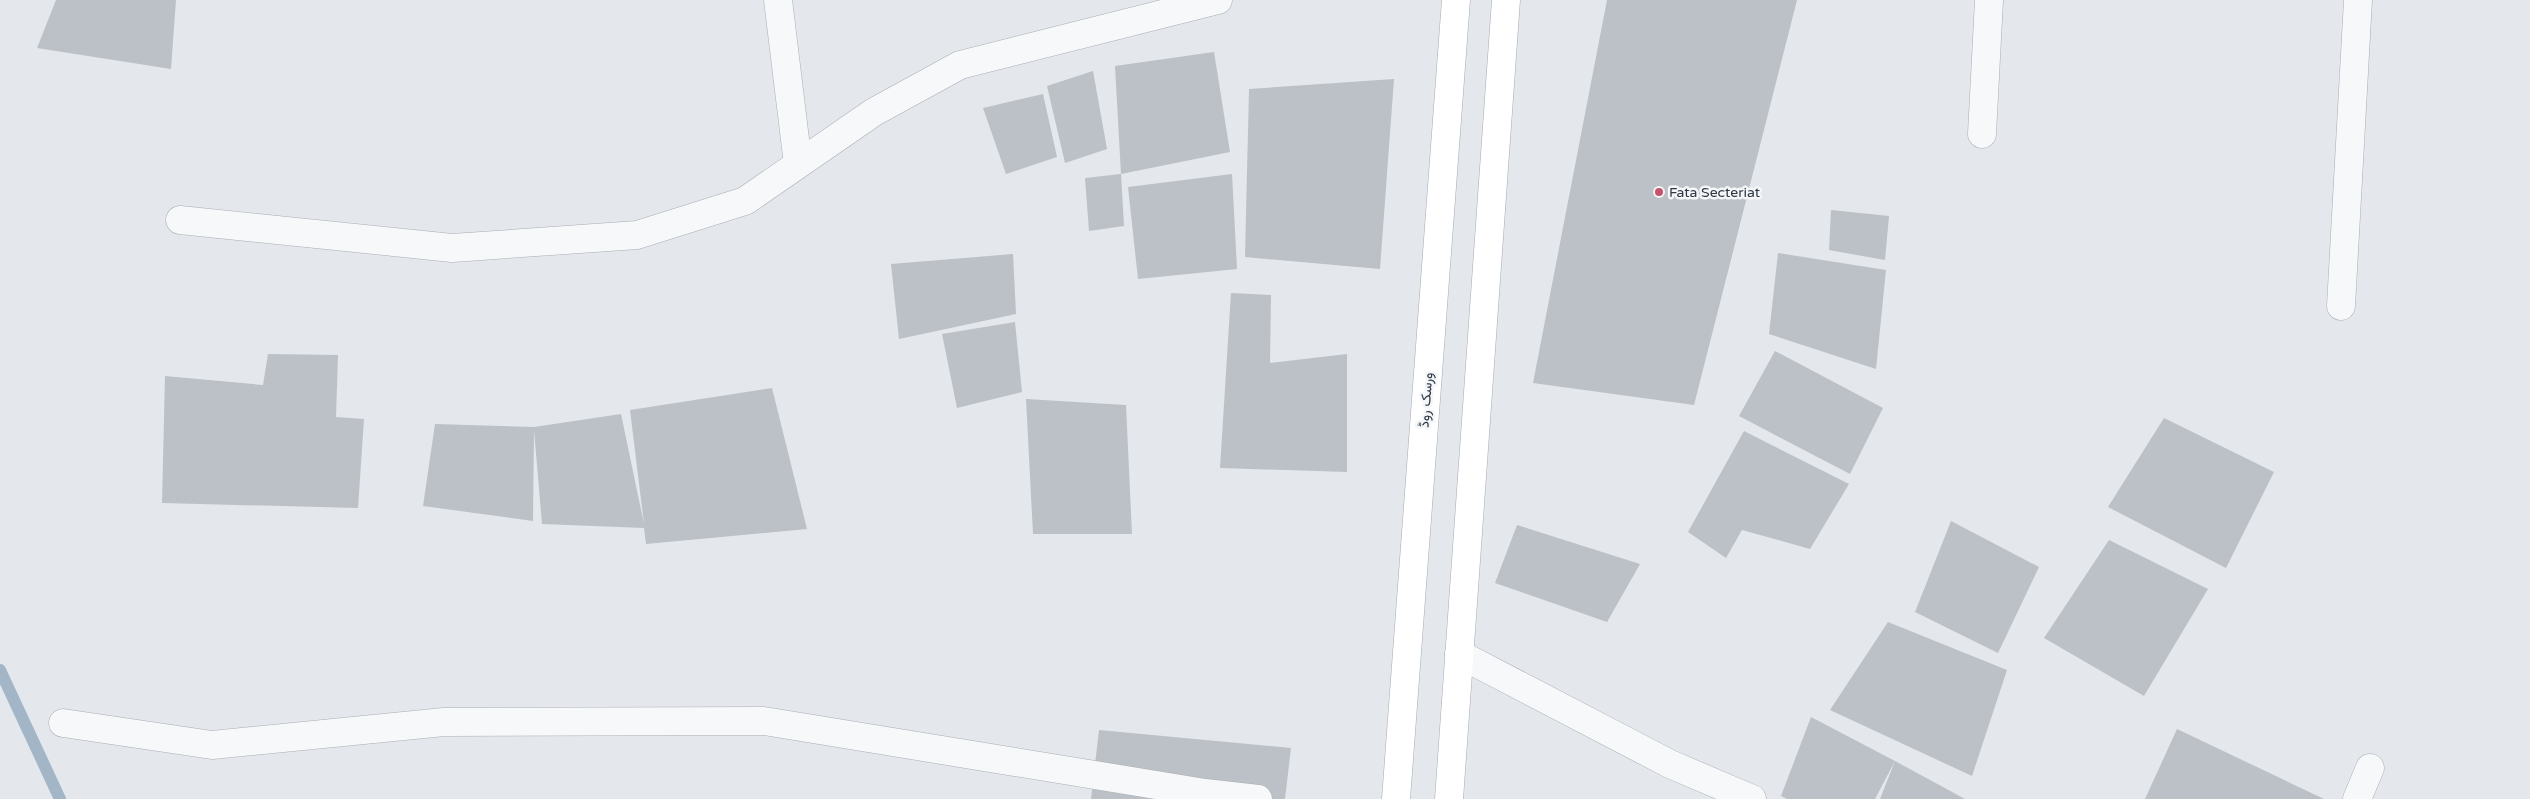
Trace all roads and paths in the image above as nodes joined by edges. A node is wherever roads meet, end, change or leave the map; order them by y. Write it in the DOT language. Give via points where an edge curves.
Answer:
graph roads {
  1 [pos="778,0"];
  2 [pos="1218,0"];
  3 [pos="1456,0"];
  4 [pos="1506,0"];
  5 [pos="1989,0"];
  6 [pos="2358,0"];
  7 [pos="1982,134"];
  8 [pos="798,164"];
  9 [pos="180,220"];
  10 [pos="2341,306"];
  11 [pos="1459,654"];
  12 [pos="63,723"];
  13 [pos="2370,768"];
  14 [pos="1258,799"];
  15 [pos="1396,799"];
  16 [pos="1448,799"];
  17 [pos="1752,799"];
  18 [pos="2357,799"];
  1 -- 8 [label="street"];
  2 -- 8 [label="street" via="960,65 874,112"];
  3 -- 15 [label="main road, ورسک روڈ"];
  4 -- 11 [label="main road"];
  5 -- 7 [label="street"];
  6 -- 10 [label="street"];
  8 -- 9 [label="street" via="745,201 637,235 452,248"];
  11 -- 16 [label="main road"];
  11 -- 17 [label="street" via="1670,764"];
  12 -- 14 [label="street" via="212,746 444,722 764,721"];
  13 -- 18 [label="street"];
}
